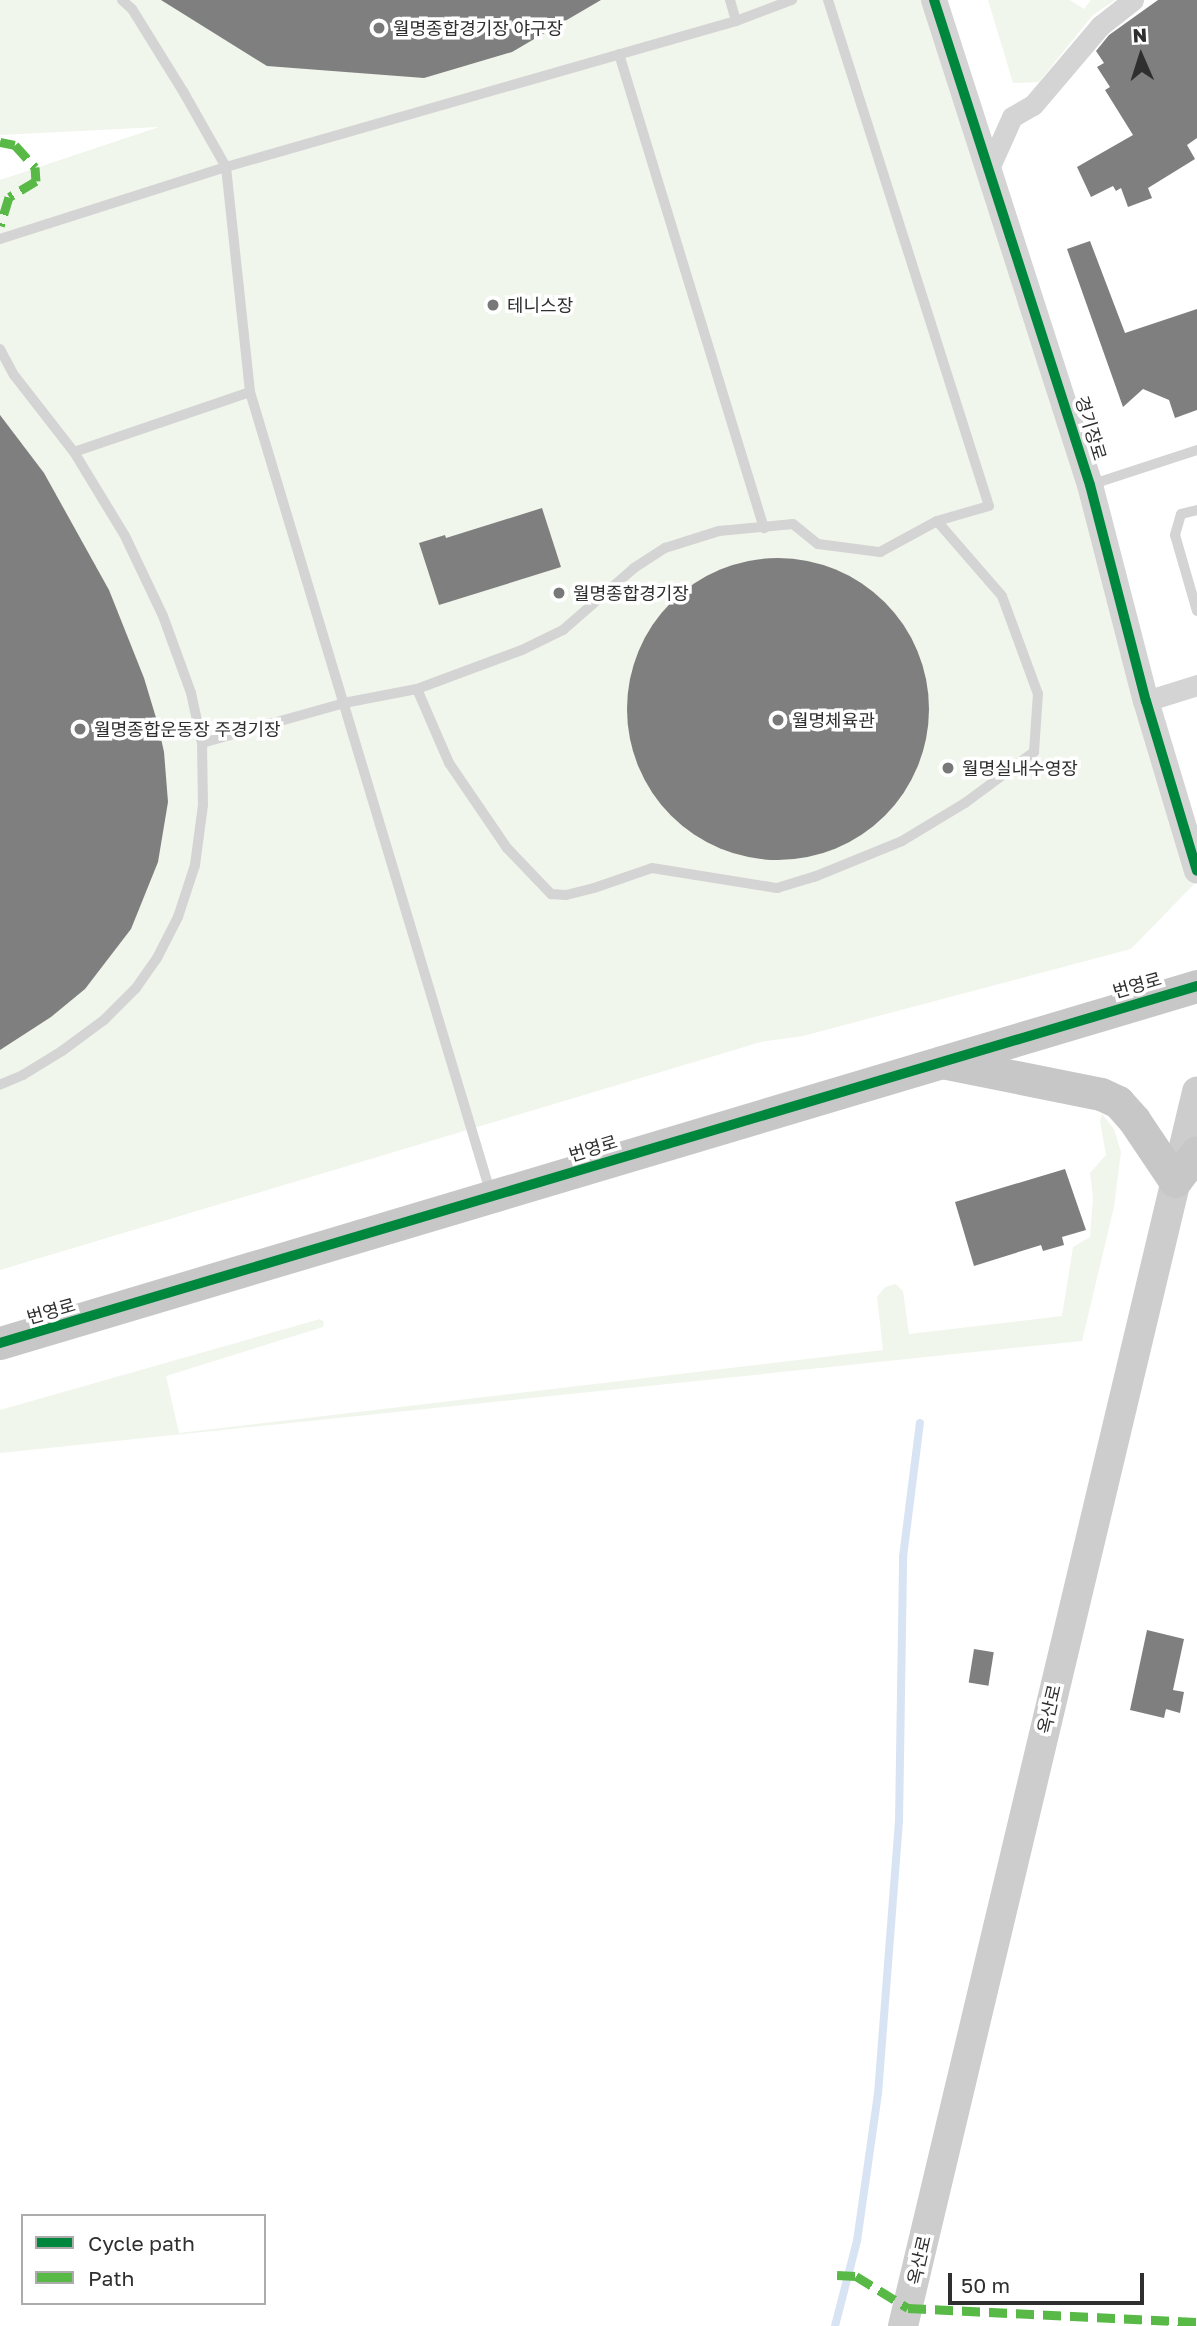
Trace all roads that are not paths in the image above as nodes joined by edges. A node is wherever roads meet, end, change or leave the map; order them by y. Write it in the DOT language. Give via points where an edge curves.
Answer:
graph roads {
  1 [pos="122,0"];
  2 [pos="730,0"];
  3 [pos="792,0"];
  4 [pos="828,0"];
  5 [pos="934,0"];
  6 [pos="1133,0"];
  7 [pos="736,21"];
  8 [pos="619,54"];
  9 [pos="990,166"];
  10 [pos="226,167"];
  11 [pos="0,239"];
  12 [pos="0,349"];
  13 [pos="250,392"];
  14 [pos="1197,450"];
  15 [pos="74,452"];
  16 [pos="1090,485"];
  17 [pos="1197,510"];
  18 [pos="937,521"];
  19 [pos="764,528"];
  20 [pos="1197,611"];
  21 [pos="1197,685"];
  22 [pos="416,689"];
  23 [pos="1146,701"];
  24 [pos="344,703"];
  25 [pos="202,743"];
  26 [pos="1197,872"];
  27 [pos="1197,986"];
  28 [pos="938,1062"];
  29 [pos="0,1085"];
  30 [pos="1197,1091"];
  31 [pos="1197,1152"];
  32 [pos="1175,1181"];
  33 [pos="492,1198"];
  34 [pos="0,1343"];
  35 [pos="903,2326"];
  1 -- 10 [label="lane" via="145,30"];
  2 -- 7 [label="lane"];
  3 -- 7 [label="lane"];
  4 -- 18 [label="lane" via="989,506"];
  5 -- 9 [label="street, 경기장로"];
  6 -- 9 [label="street" via="1100,26 1033,105 1012,117"];
  7 -- 8 [label="lane"];
  8 -- 10 [label="lane"];
  8 -- 19 [label="lane"];
  9 -- 16 [label="street, 경기장로"];
  10 -- 11 [label="lane"];
  10 -- 13 [label="lane"];
  12 -- 15 [label="lane" via="14,375"];
  13 -- 15 [label="lane"];
  13 -- 24 [label="lane"];
  14 -- 16 [label="lane"];
  15 -- 25 [label="lane" via="125,536 163,616 191,693"];
  16 -- 23 [label="street, 경기장로"];
  17 -- 20 [label="lane" via="1181,514 1175,535"];
  18 -- 19 [label="lane" via="880,552 818,544 793,524"];
  18 -- 22 [label="lane" via="1002,596 1038,694 1034,752 965,803 902,841 814,877 777,888 652,868 594,888 551,894 507,848 450,763"];
  19 -- 22 [label="lane" via="719,531 665,548 634,568 563,630"];
  21 -- 23 [label="street"];
  22 -- 24 [label="lane"];
  23 -- 26 [label="street, 경기장로"];
  24 -- 25 [label="lane"];
  24 -- 33 [label="lane"];
  25 -- 29 [label="lane" via="203,805 195,865 178,917 157,958 104,1020 43,1063"];
  27 -- 28 [label="main road, 번영로"];
  28 -- 32 [label="main road" via="1101,1094 1118,1102"];
  28 -- 33 [label="main road, 번영로"];
  30 -- 32 [label="main road, 옥산로"];
  31 -- 32 [label="main road"];
  32 -- 35 [label="main road, 옥산로"];
  33 -- 34 [label="main road, 번영로"];
}
